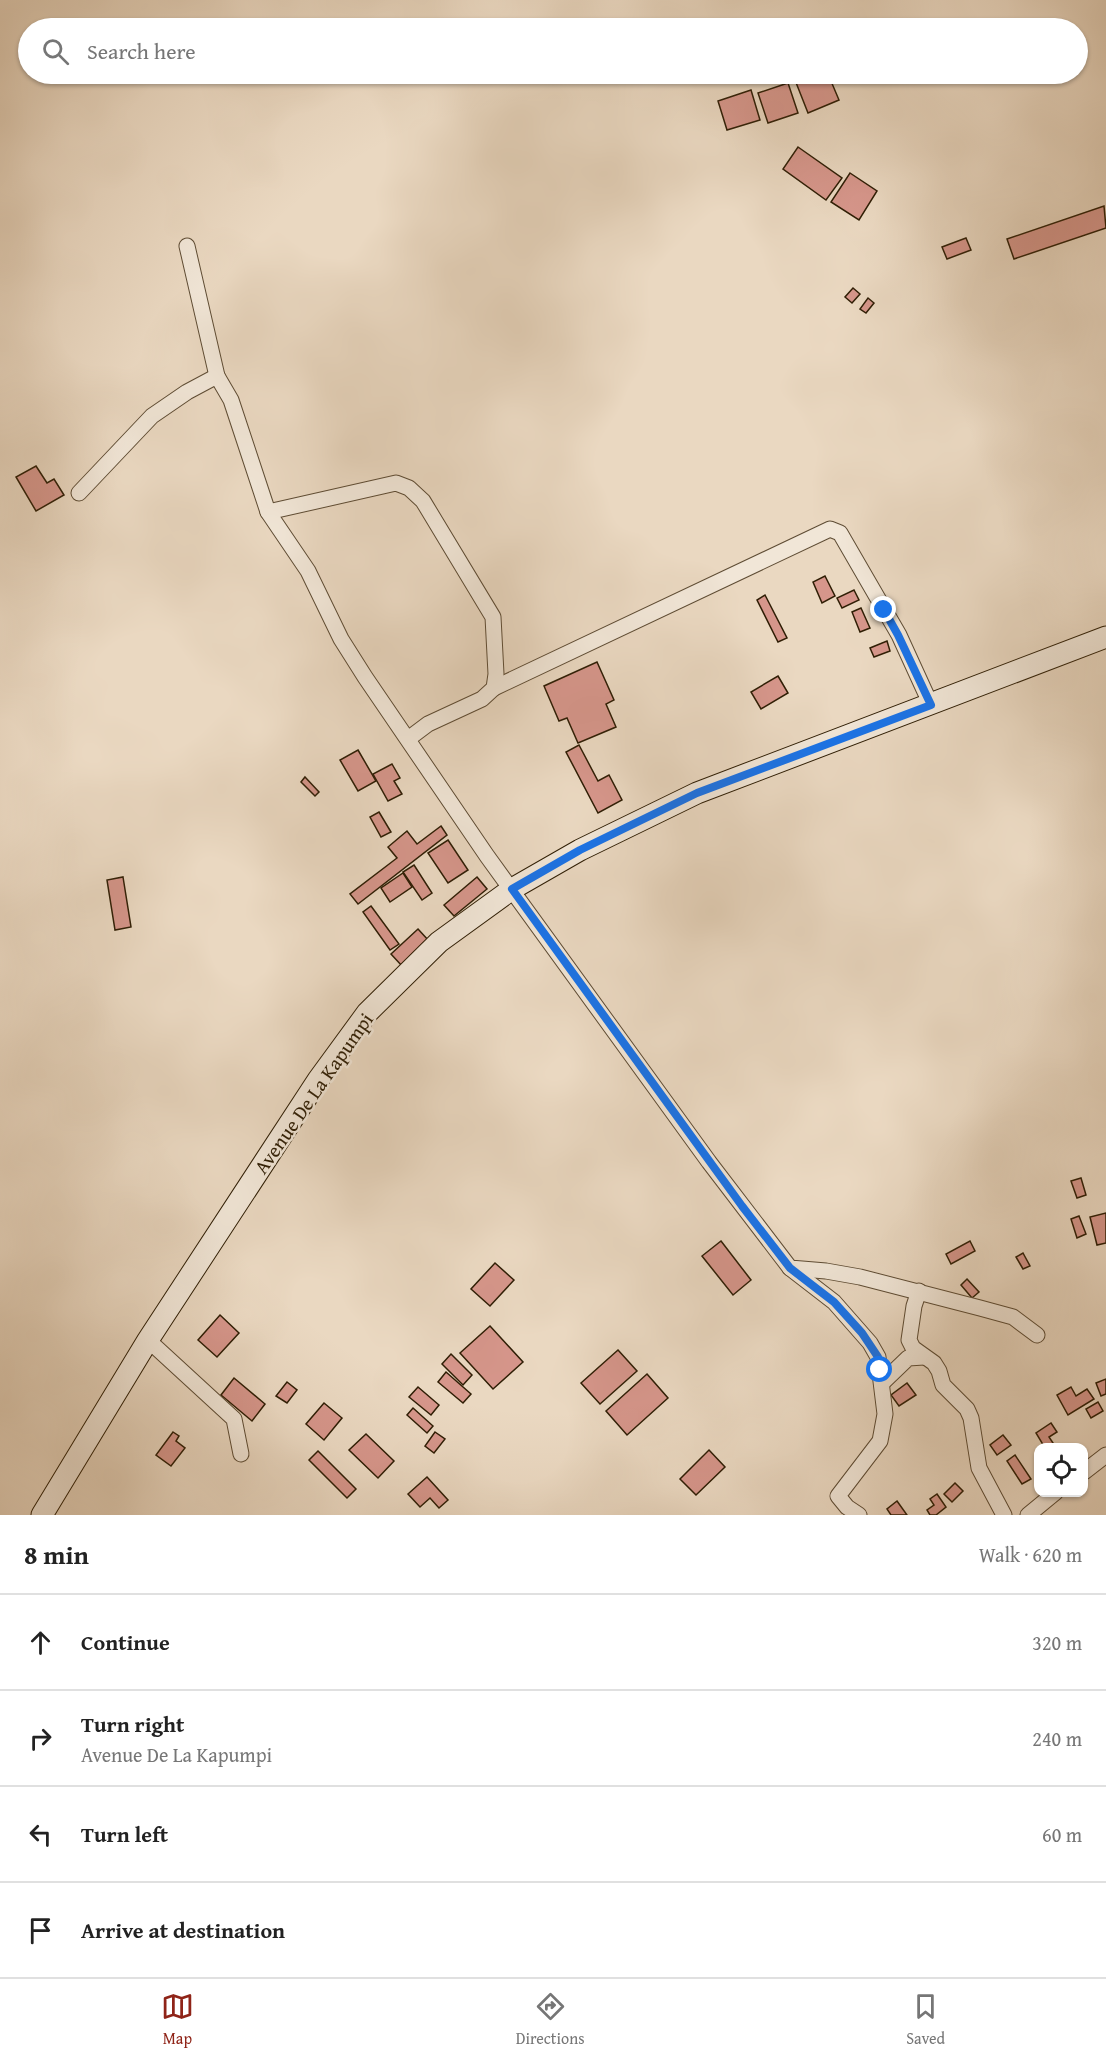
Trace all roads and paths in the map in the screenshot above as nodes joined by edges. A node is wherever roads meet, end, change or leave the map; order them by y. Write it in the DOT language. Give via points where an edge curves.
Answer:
graph roads {
  1 [pos="187,246"];
  2 [pos="217,376"];
  3 [pos="79,493"];
  4 [pos="268,512"];
  5 [pos="1106,637"];
  6 [pos="494,688"];
  7 [pos="931,705"];
  8 [pos="408,738"];
  9 [pos="512,889"];
  10 [pos="790,1268"];
  11 [pos="919,1291"];
  12 [pos="1037,1335"];
  13 [pos="148,1340"];
  14 [pos="924,1357"];
  15 [pos="882,1383"];
  16 [pos="241,1454"];
  17 [pos="1106,1455"];
  18 [pos="1088,1468"];
  19 [pos="1050,1497"];
  20 [pos="42,1515"];
  21 [pos="859,1515"];
  22 [pos="1005,1515"];
  23 [pos="1028,1515"];
  1 -- 2 [label="street"];
  2 -- 3 [label="street" via="152,416"];
  2 -- 4 [label="street" via="231,400"];
  4 -- 6 [label="street" via="396,483 409,488 423,501 493,617"];
  4 -- 8 [label="street" via="308,571 341,639"];
  5 -- 7 [label="main road, Avenue De La Kapumpi"];
  6 -- 7 [label="street" via="830,530 840,533 889,619"];
  6 -- 8 [label="street" via="482,699 428,724"];
  7 -- 9 [label="main road, Avenue De La Kapumpi" via="697,793 580,850"];
  8 -- 9 [label="street"];
  9 -- 10 [label="street"];
  9 -- 13 [label="main road, Avenue De La Kapumpi" via="439,942 367,1013 318,1080"];
  10 -- 11 [label="street" via="860,1277"];
  10 -- 15 [label="street" via="834,1302 870,1343 878,1357"];
  11 -- 12 [label="street" via="1014,1317"];
  11 -- 14 [label="street" via="909,1340"];
  13 -- 16 [label="street" via="234,1419"];
  13 -- 20 [label="main road, Avenue De La Kapumpi"];
  14 -- 15 [label="street" via="908,1358"];
  14 -- 22 [label="street" via="934,1363 943,1385 967,1409 979,1468"];
  15 -- 21 [label="street" via="885,1414 880,1441 838,1496"];
  17 -- 18 [label="street"];
  19 -- 23 [label="street"];
}
